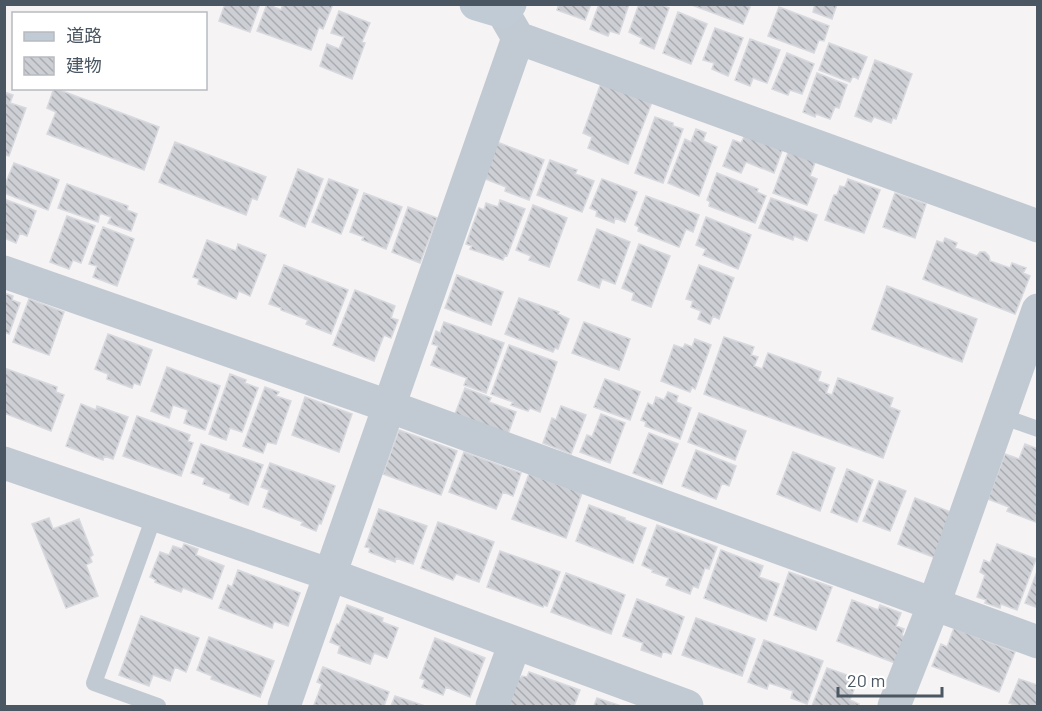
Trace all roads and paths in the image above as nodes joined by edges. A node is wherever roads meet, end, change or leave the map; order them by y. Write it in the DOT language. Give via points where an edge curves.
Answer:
graph roads {
  1 [pos="502,15"];
  2 [pos="1038,226"];
  3 [pos="4,272"];
  4 [pos="1038,310"];
  5 [pos="388,406"];
  6 [pos="1001,416"];
  7 [pos="1038,429"];
  8 [pos="4,463"];
  9 [pos="155,514"];
  10 [pos="331,575"];
  11 [pos="934,604"];
  12 [pos="1038,642"];
  13 [pos="515,643"];
  14 [pos="158,706"];
  15 [pos="284,706"];
  16 [pos="492,706"];
  17 [pos="687,706"];
  18 [pos="894,706"];
  1 -- 2 [label="street"];
  1 -- 5 [label="street"];
  3 -- 5 [label="street"];
  4 -- 6 [label="street"];
  5 -- 10 [label="street"];
  5 -- 11 [label="street"];
  6 -- 7 [label="lane"];
  6 -- 11 [label="street"];
  8 -- 9 [label="street"];
  9 -- 10 [label="street"];
  9 -- 14 [label="lane" via="94,682"];
  10 -- 13 [label="street"];
  10 -- 15 [label="street"];
  11 -- 12 [label="street"];
  11 -- 18 [label="street"];
  13 -- 16 [label="street"];
  13 -- 17 [label="street"];
}
